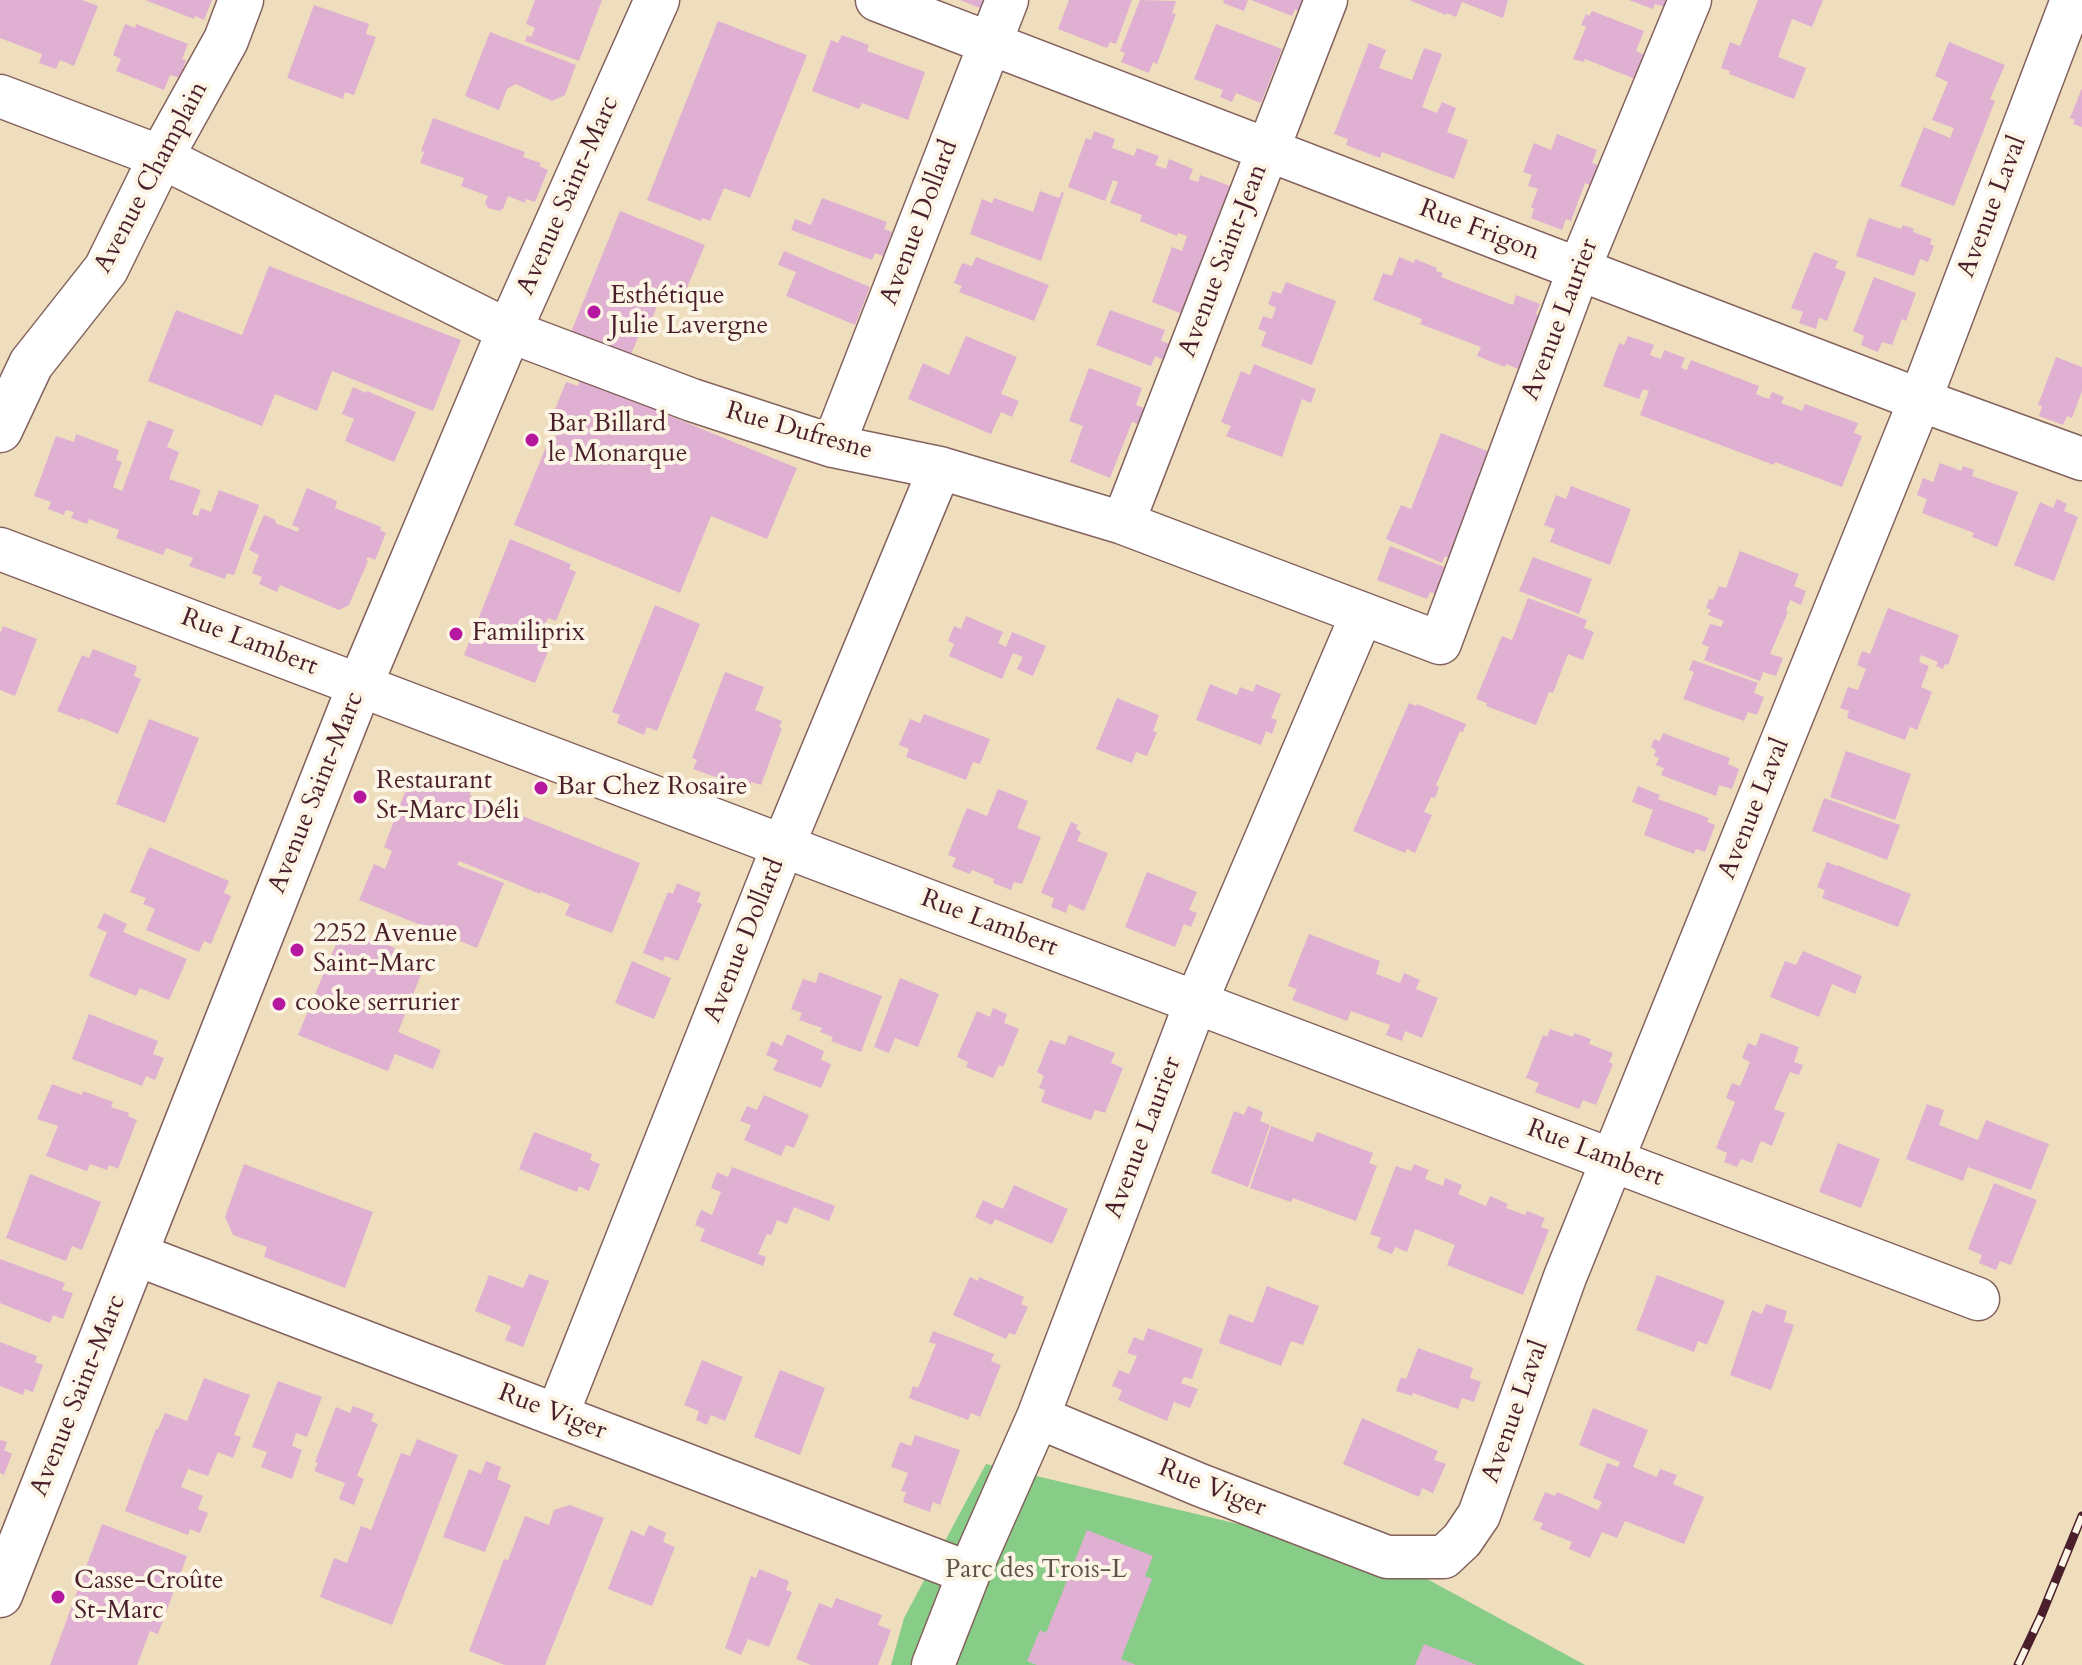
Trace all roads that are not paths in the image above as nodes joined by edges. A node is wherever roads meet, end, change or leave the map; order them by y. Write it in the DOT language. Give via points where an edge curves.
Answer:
graph roads {
  1 [pos="241,0"];
  2 [pos="657,0"];
  3 [pos="877,0"];
  4 [pos="1007,0"];
  5 [pos="1326,0"];
  6 [pos="1690,0"];
  7 [pos="2072,0"];
  8 [pos="990,43"];
  9 [pos="0,96"];
  10 [pos="1268,150"];
  11 [pos="161,157"];
  12 [pos="1579,269"];
  13 [pos="509,331"];
  14 [pos="1920,400"];
  15 [pos="0,430"];
  16 [pos="833,446"];
  17 [pos="2082,459"];
  18 [pos="940,468"];
  19 [pos="1123,523"];
  20 [pos="0,549"];
  21 [pos="1362,614"];
  22 [pos="1440,643"];
  23 [pos="360,685"];
  24 [pos="783,846"];
  25 [pos="1196,1002"];
  26 [pos="1613,1161"];
  27 [pos="135,1254"];
  28 [pos="1978,1299"];
  29 [pos="557,1415"];
  30 [pos="1038,1417"];
  31 [pos="1387,1557"];
  32 [pos="969,1573"];
  33 [pos="0,1595"];
  34 [pos="933,1665"];
  1 -- 11 [label="main road, Avenue Champlain" via="226,40"];
  2 -- 13 [label="main road, Avenue Saint-Marc"];
  3 -- 8 [label="street, Rue Frigon"];
  4 -- 8 [label="street, Avenue Dollard"];
  5 -- 10 [label="street, Avenue Saint-Jean"];
  6 -- 12 [label="street, Avenue Laurier"];
  7 -- 14 [label="street, Avenue Laval"];
  8 -- 10 [label="street, Rue Frigon"];
  8 -- 16 [label="street, Avenue Dollard"];
  9 -- 11 [label="street, Rue Dufresne"];
  10 -- 12 [label="street, Rue Frigon"];
  10 -- 19 [label="street, Avenue Saint-Jean"];
  11 -- 13 [label="street, Rue Dufresne"];
  11 -- 15 [label="main road, Avenue Champlain" via="106,269 31,364"];
  12 -- 14 [label="street, Rue Frigon"];
  12 -- 22 [label="street, Avenue Laurier"];
  13 -- 16 [label="street, Rue Dufresne"];
  13 -- 23 [label="main road, Avenue Saint-Marc"];
  14 -- 17 [label="street, Rue Frigon"];
  14 -- 26 [label="street, Avenue Laval"];
  16 -- 18 [label="street, Rue Dufresne"];
  18 -- 19 [label="street, Rue Dufresne"];
  18 -- 24 [label="street, Avenue Dollard"];
  19 -- 21 [label="street, Rue Dufresne"];
  20 -- 23 [label="street, Rue Lambert"];
  21 -- 22 [label="street, Rue Dufresne"];
  21 -- 25 [label="street, Avenue Laurier"];
  23 -- 24 [label="street, Rue Lambert"];
  23 -- 27 [label="main road, Avenue Saint-Marc"];
  24 -- 25 [label="street, Rue Lambert"];
  24 -- 29 [label="street, Avenue Dollard"];
  25 -- 26 [label="street, Rue Lambert"];
  25 -- 30 [label="street, Avenue Laurier"];
  26 -- 28 [label="street, Rue Lambert"];
  26 -- 31 [label="street, Avenue Laval" via="1479,1515 1444,1557"];
  27 -- 29 [label="street, Rue Viger"];
  27 -- 33 [label="main road, Avenue Saint-Marc"];
  29 -- 32 [label="street, Rue Viger"];
  30 -- 31 [label="street, Rue Viger"];
  30 -- 32 [label="street, Avenue Laurier"];
  32 -- 34 [label="street, Avenue Laurier"];
}
